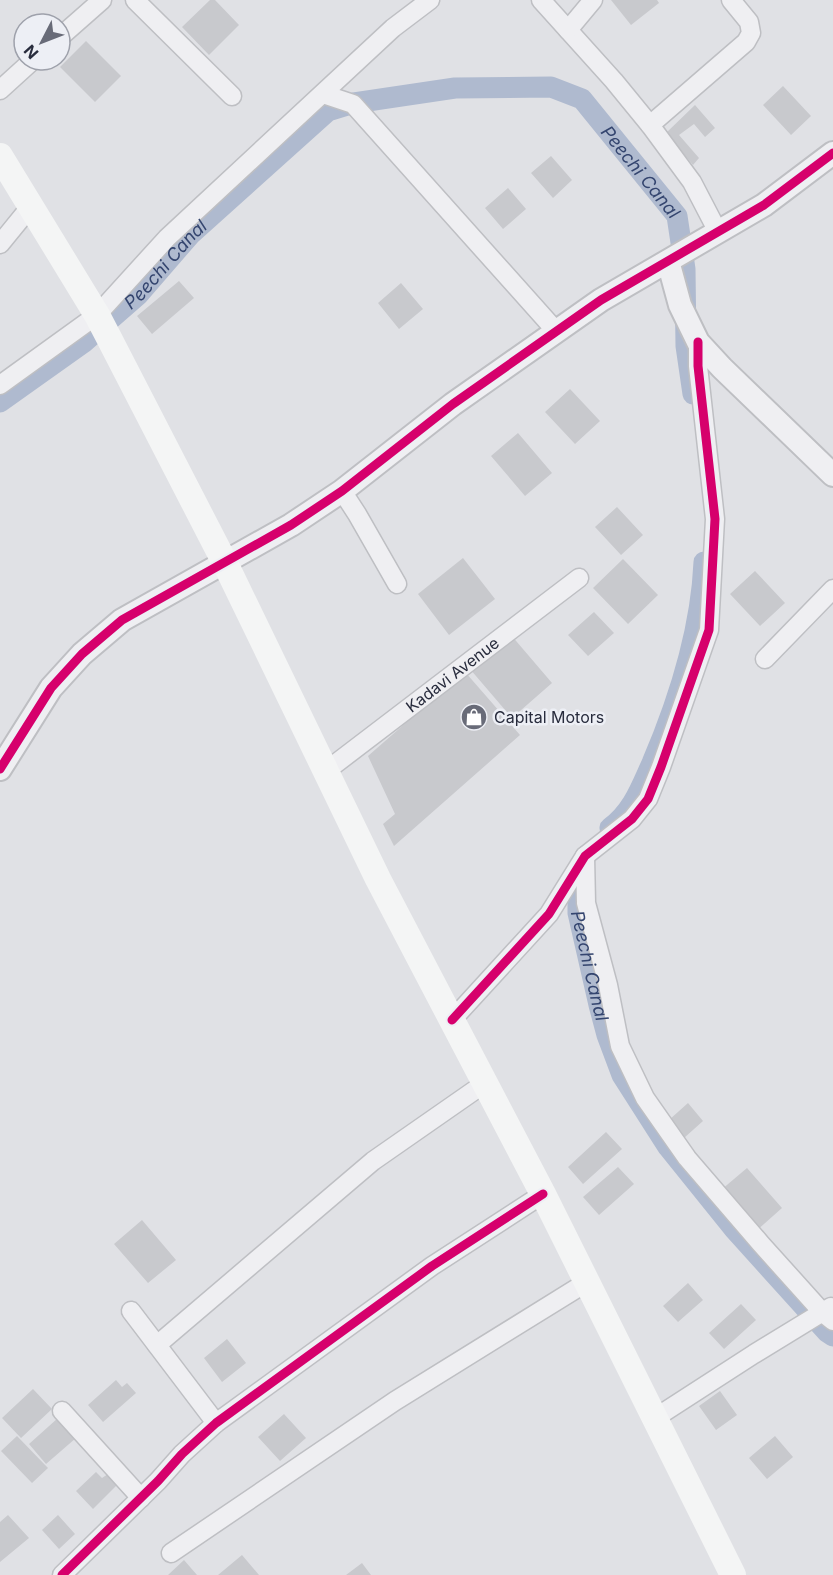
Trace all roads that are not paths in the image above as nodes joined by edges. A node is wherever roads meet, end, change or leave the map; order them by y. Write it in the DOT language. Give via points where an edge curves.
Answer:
graph roads {
  1 [pos="102,0"];
  2 [pos="135,0"];
  3 [pos="430,0"];
  4 [pos="541,0"];
  5 [pos="593,0"];
  6 [pos="731,0"];
  7 [pos="72,26"];
  8 [pos="568,30"];
  9 [pos="20,72"];
  10 [pos="0,90"];
  11 [pos="322,94"];
  12 [pos="232,96"];
  13 [pos="650,125"];
  14 [pos="833,153"];
  15 [pos="0,156"];
  16 [pos="31,206"];
  17 [pos="718,232"];
  18 [pos="0,244"];
  19 [pos="670,260"];
  20 [pos="102,324"];
  21 [pos="556,331"];
  22 [pos="694,335"];
  23 [pos="0,384"];
  24 [pos="833,475"];
  25 [pos="342,491"];
  26 [pos="225,563"];
  27 [pos="579,578"];
  28 [pos="397,584"];
  29 [pos="833,590"];
  30 [pos="765,659"];
  31 [pos="0,770"];
  32 [pos="326,771"];
  33 [pos="585,856"];
  34 [pos="452,1020"];
  35 [pos="485,1083"];
  36 [pos="543,1194"];
  37 [pos="587,1282"];
  38 [pos="131,1311"];
  39 [pos="830,1313"];
  40 [pos="157,1345"];
  41 [pos="63,1411"];
  42 [pos="655,1418"];
  43 [pos="216,1423"];
  44 [pos="141,1498"];
  45 [pos="171,1553"];
  46 [pos="62,1575"];
  47 [pos="733,1575"];
  1 -- 7 [label="street"];
  2 -- 12 [label="street"];
  3 -- 11 [label="street" via="393,28"];
  4 -- 8 [label="street"];
  5 -- 8 [label="street"];
  6 -- 13 [label="street" via="749,22 751,33 746,42"];
  8 -- 13 [label="street"];
  9 -- 10 [label="street"];
  11 -- 20 [label="street" via="167,238"];
  11 -- 21 [label="street" via="353,104"];
  13 -- 17 [label="street" via="692,182"];
  14 -- 17 [label="street" via="764,205"];
  15 -- 16 [label="main road"];
  16 -- 18 [label="street"];
  16 -- 20 [label="main road"];
  17 -- 19 [label="street"];
  19 -- 21 [label="street"];
  19 -- 22 [label="street" via="680,305"];
  20 -- 23 [label="street"];
  20 -- 26 [label="main road"];
  21 -- 25 [label="street" via="453,404"];
  22 -- 24 [label="street" via="722,368"];
  22 -- 33 [label="street" via="715,519 709,630 648,799 632,819"];
  25 -- 26 [label="street"];
  25 -- 28 [label="street"];
  26 -- 31 [label="street" via="122,620 82,654 51,688"];
  26 -- 32 [label="main road"];
  27 -- 32 [label="street, Kadavi Avenue"];
  29 -- 30 [label="street"];
  32 -- 34 [label="main road"];
  33 -- 34 [label="street" via="549,914"];
  33 -- 39 [label="street" via="586,903 620,1046 645,1098 687,1158 761,1244"];
  34 -- 35 [label="main road"];
  35 -- 36 [label="main road"];
  35 -- 40 [label="street" via="373,1161"];
  36 -- 37 [label="main road"];
  36 -- 43 [label="street" via="432,1266"];
  37 -- 42 [label="main road"];
  37 -- 45 [label="street" via="395,1401"];
  38 -- 40 [label="street"];
  39 -- 42 [label="street" via="754,1354"];
  40 -- 43 [label="street"];
  41 -- 44 [label="street"];
  42 -- 47 [label="main road"];
  43 -- 44 [label="street"];
  44 -- 46 [label="street"];
}
